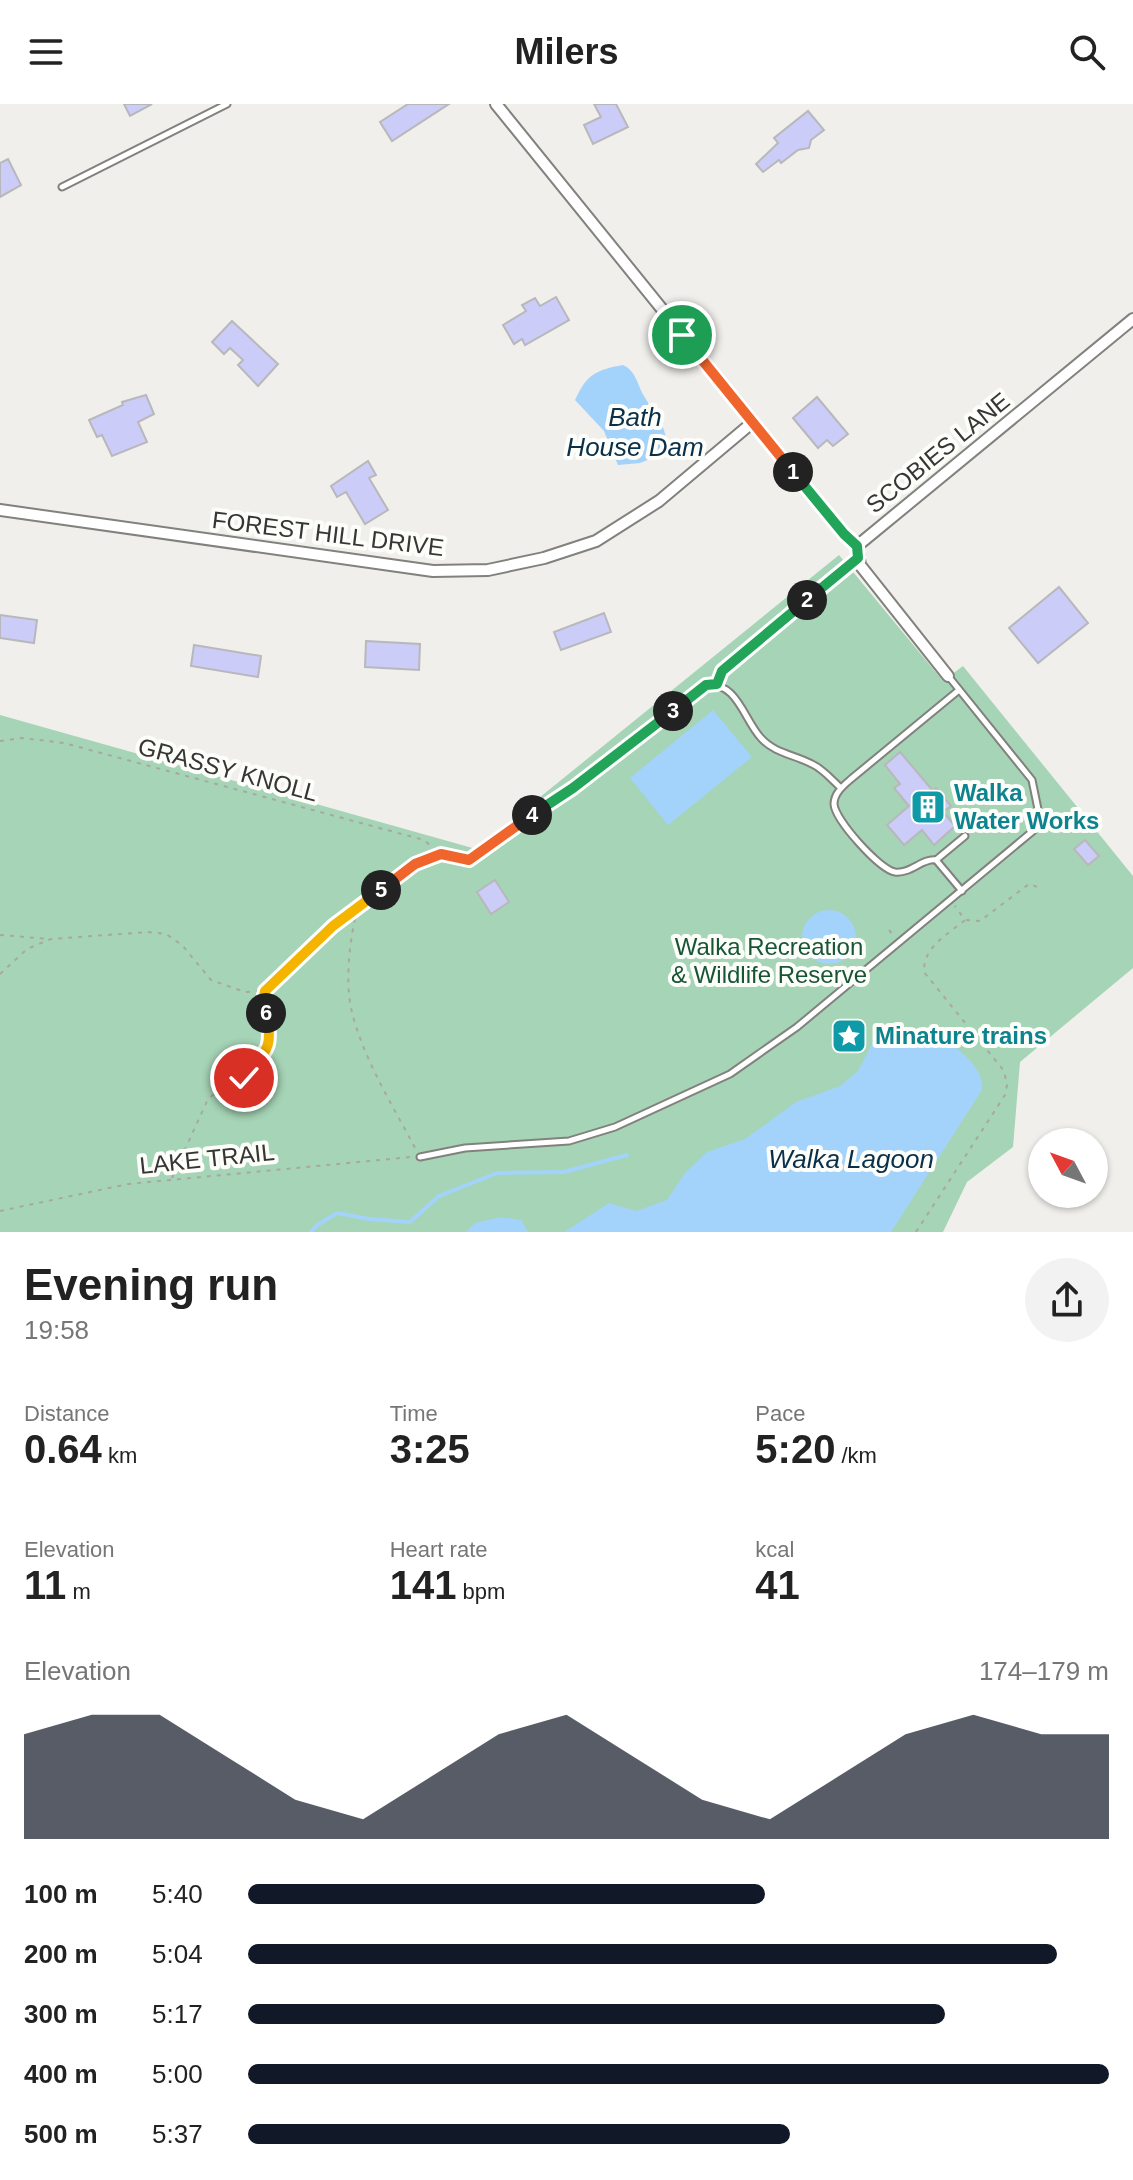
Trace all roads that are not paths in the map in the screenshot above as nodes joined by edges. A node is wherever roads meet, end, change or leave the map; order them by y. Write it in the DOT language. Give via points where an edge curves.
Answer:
graph roads {
  1 [pos="227,104"];
  2 [pos="496,104"];
  3 [pos="62,187"];
  4 [pos="1133,319"];
  5 [pos="753,422"];
  6 [pos="0,510"];
  7 [pos="857,546"];
  8 [pos="948,676"];
  9 [pos="959,690"];
  10 [pos="573,788"];
  11 [pos="841,788"];
  12 [pos="965,836"];
  13 [pos="936,860"];
  14 [pos="962,891"];
  15 [pos="420,1157"];
  1 -- 3 [label="lane"];
  2 -- 5 [label="street"];
  4 -- 7 [label="street, SCOBIES LANE"];
  5 -- 6 [label="street, FOREST HILL DRIVE" via="659,501 596,541 488,570 433,571"];
  5 -- 7 [label="street"];
  7 -- 8 [label="street, SCOBIES LANE" via="860,565"];
  8 -- 9 [label="lane"];
  9 -- 11 [label="lane"];
  9 -- 14 [label="lane" via="1032,780 1040,819 1033,831"];
  10 -- 11 [label="lane" via="706,685 717,684 772,748 815,765"];
  11 -- 13 [label="lane" via="834,805 838,816 883,867 897,872"];
  12 -- 13 [label="lane"];
  13 -- 14 [label="lane"];
  14 -- 15 [label="lane" via="797,1027 719,1079 615,1127 569,1141 465,1148"];
}
